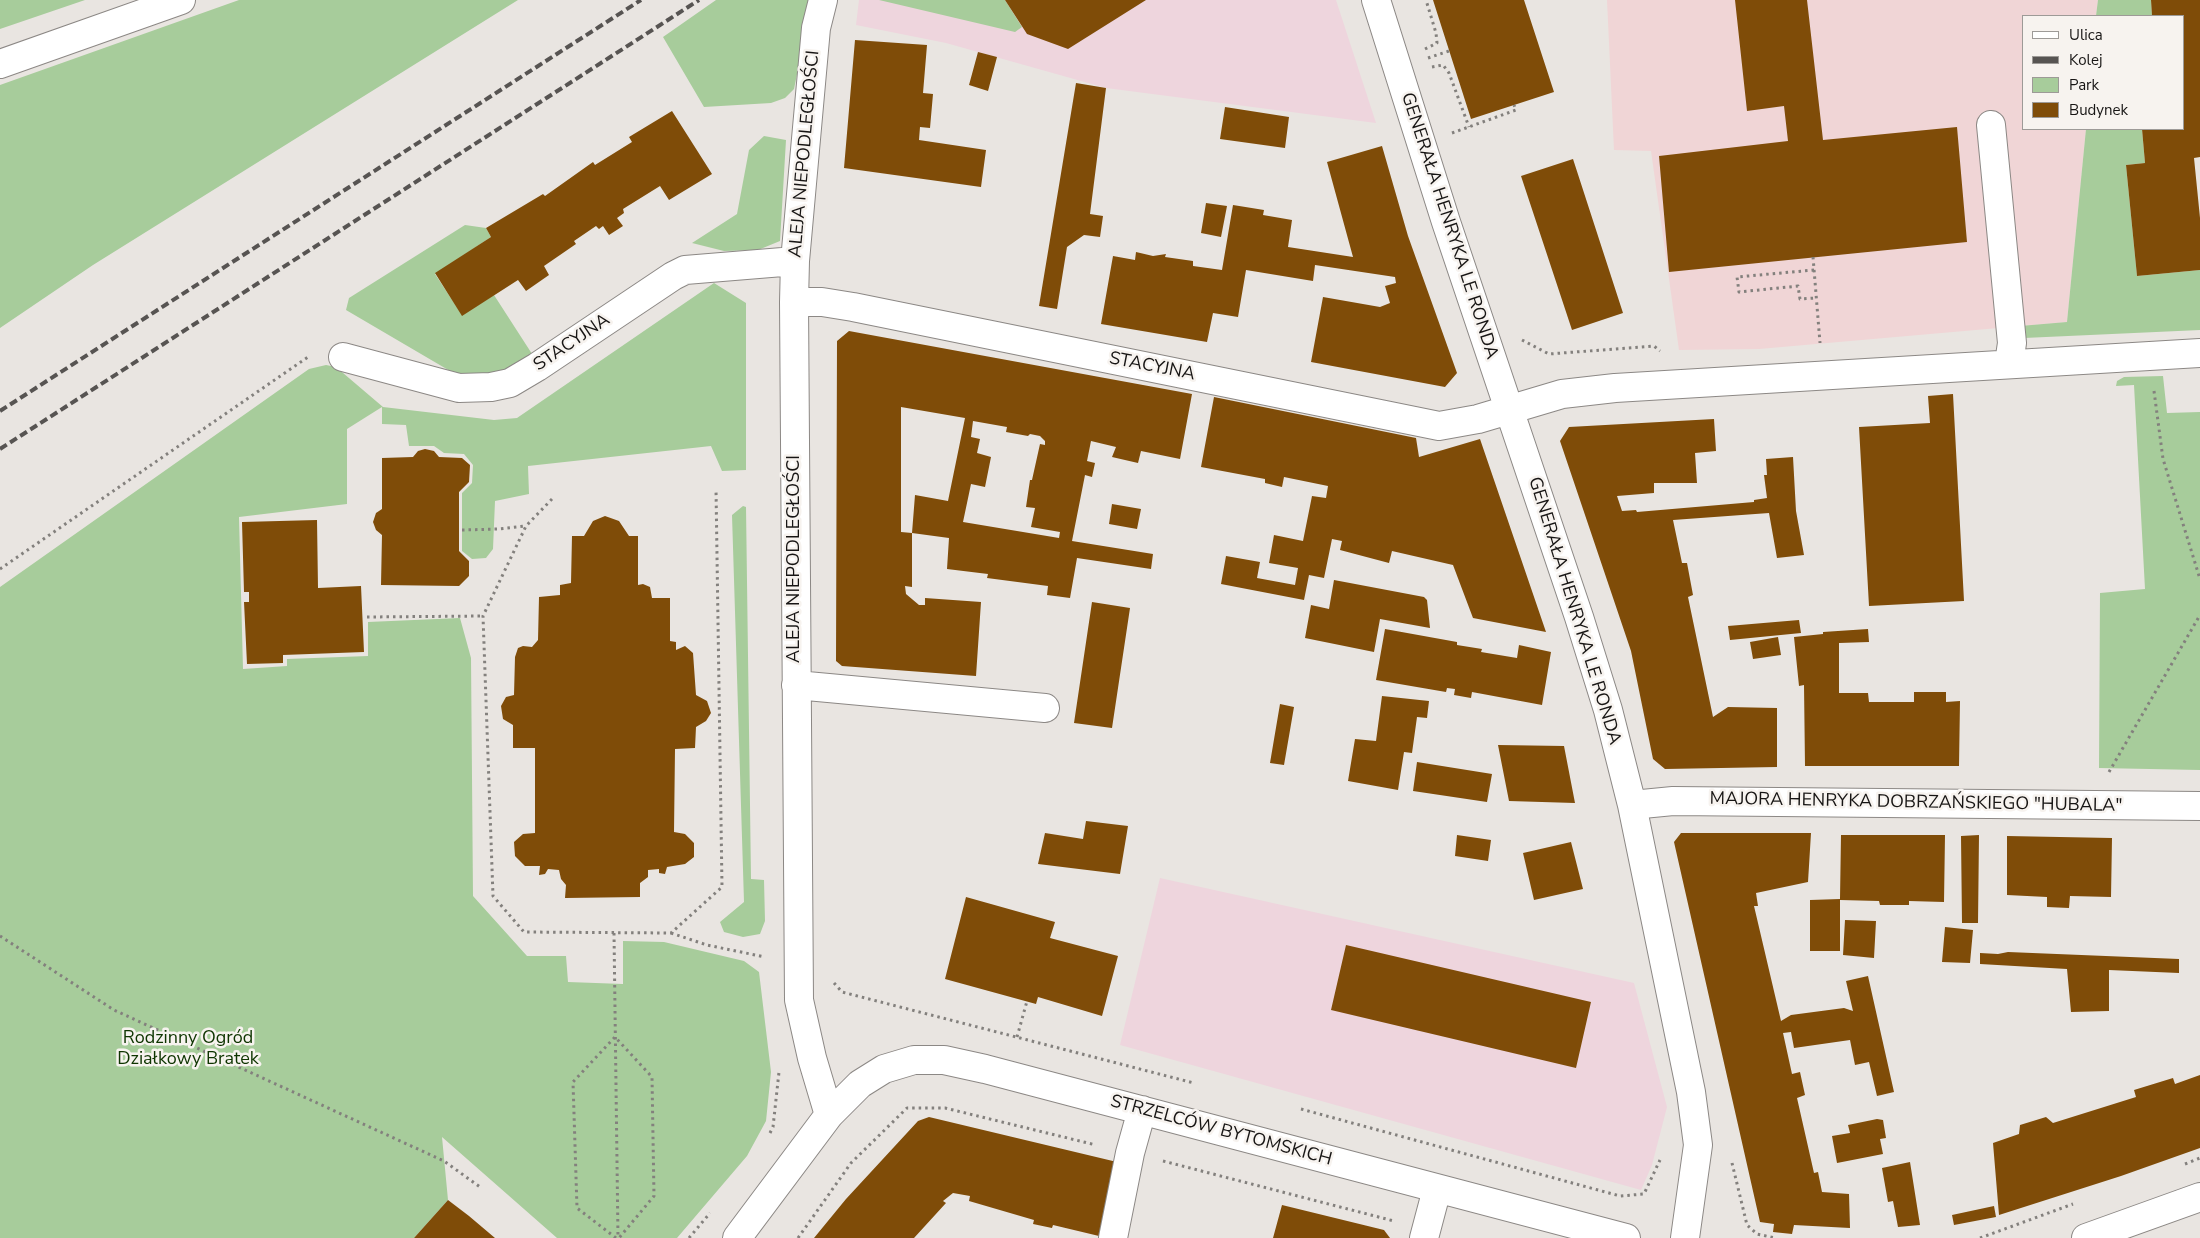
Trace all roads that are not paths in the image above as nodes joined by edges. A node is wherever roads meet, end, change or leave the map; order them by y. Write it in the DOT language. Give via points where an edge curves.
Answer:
graph roads {
  1 [pos="181,0"];
  2 [pos="824,0"];
  3 [pos="1376,0"];
  4 [pos="0,64"];
  5 [pos="1991,125"];
  6 [pos="795,261"];
  7 [pos="794,302"];
  8 [pos="2200,352"];
  9 [pos="343,356"];
  10 [pos="2009,363"];
  11 [pos="1509,409"];
  12 [pos="796,685"];
  13 [pos="1045,708"];
  14 [pos="1632,804"];
  15 [pos="2200,806"];
  16 [pos="1142,1110"];
  17 [pos="829,1115"];
  18 [pos="1438,1188"];
  19 [pos="2200,1198"];
  20 [pos="737,1238"];
  21 [pos="1113,1238"];
  22 [pos="1424,1238"];
  23 [pos="1626,1238"];
  24 [pos="1685,1238"];
  25 [pos="2086,1238"];
  1 -- 4 [label="street"];
  2 -- 6 [label="street, ALEJA NIEPODLEGŁOŚCI" via="816,28"];
  3 -- 11 [label="street, GENERAŁA HENRYKA LE RONDA"];
  5 -- 10 [label="street" via="2012,343"];
  6 -- 7 [label="street, ALEJA NIEPODLEGŁOŚCI"];
  6 -- 9 [label="street, STACYJNA" via="685,270 537,367 510,383 491,388 460,388"];
  7 -- 11 [label="street, STACYJNA" via="853,307 1438,426 1478,420"];
  7 -- 12 [label="street, ALEJA NIEPODLEGŁOŚCI"];
  8 -- 10 [label="street, STACYJNA"];
  10 -- 11 [label="street, STACYJNA" via="1615,388 1562,394"];
  11 -- 14 [label="street, GENERAŁA HENRYKA LE RONDA" via="1608,710"];
  12 -- 13 [label="street"];
  12 -- 17 [label="street, ALEJA NIEPODLEGŁOŚCI" via="800,1000 812,1058"];
  14 -- 15 [label="street, MAJORA HENRYKA DOBRZAŃSKIEGO \"HUBALA\"" via="1676,801"];
  14 -- 24 [label="street, GENERAŁA HENRYKA LE RONDA" via="1691,1092 1698,1145"];
  16 -- 17 [label="street, STRZELCÓW BYTOMSKICH" via="985,1068 944,1060 914,1060 884,1069 860,1084"];
  16 -- 18 [label="street, STRZELCÓW BYTOMSKICH"];
  16 -- 21 [label="street"];
  17 -- 20 [label="street, STRZELCÓW BYTOMSKICH"];
  18 -- 22 [label="street"];
  18 -- 23 [label="street, STRZELCÓW BYTOMSKICH"];
  19 -- 25 [label="street"];
}
